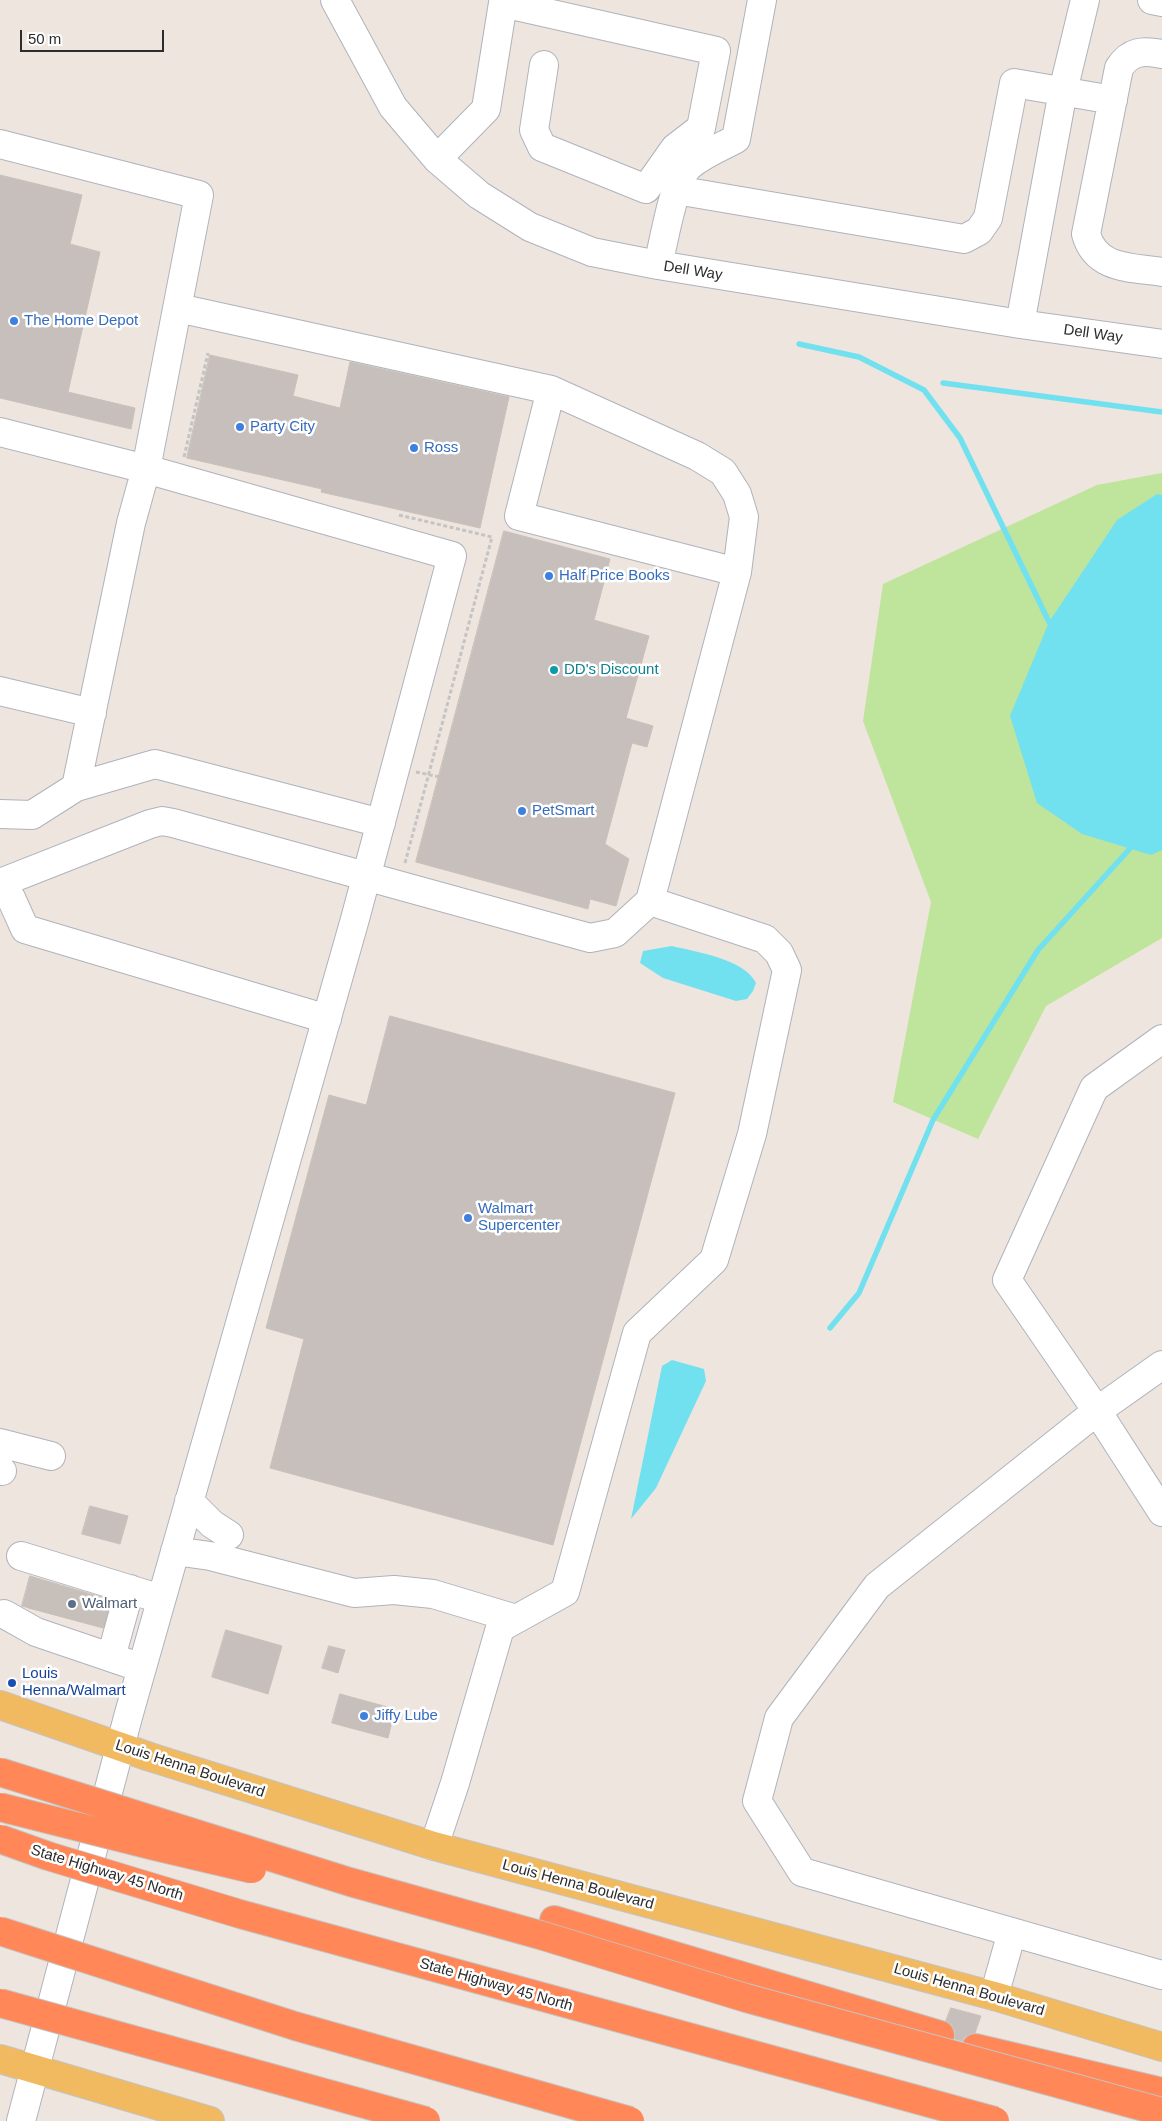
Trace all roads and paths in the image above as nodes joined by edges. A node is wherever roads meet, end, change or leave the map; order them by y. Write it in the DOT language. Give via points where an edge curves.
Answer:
graph roads {
  1 [pos="329,0"];
  2 [pos="762,0"];
  3 [pos="1085,0"];
  4 [pos="1152,0"];
  5 [pos="503,2"];
  6 [pos="1162,2"];
  7 [pos="341,10"];
  8 [pos="1162,54"];
  9 [pos="544,65"];
  10 [pos="1063,91"];
  11 [pos="1113,100"];
  12 [pos="0,144"];
  13 [pos="437,159"];
  14 [pos="676,190"];
  15 [pos="658,265"];
  16 [pos="1162,272"];
  17 [pos="178,308"];
  18 [pos="1020,324"];
  19 [pos="1162,344"];
  20 [pos="208,353"];
  21 [pos="551,390"];
  22 [pos="0,432"];
  23 [pos="183,463"];
  24 [pos="146,469"];
  25 [pos="395,514"];
  26 [pos="737,572"];
  27 [pos="0,691"];
  28 [pos="92,713"];
  29 [pos="409,771"];
  30 [pos="429,774"];
  31 [pos="440,777"];
  32 [pos="76,786"];
  33 [pos="0,814"];
  34 [pos="381,824"];
  35 [pos="405,863"];
  36 [pos="367,876"];
  37 [pos="0,884"];
  38 [pos="650,901"];
  39 [pos="326,1019"];
  40 [pos="1162,1039"];
  41 [pos="1162,1365"];
  42 [pos="1097,1411"];
  43 [pos="0,1443"];
  44 [pos="51,1456"];
  45 [pos="189,1500"];
  46 [pos="1162,1512"];
  47 [pos="230,1536"];
  48 [pos="175,1551"];
  49 [pos="21,1556"];
  50 [pos="130,1589"];
  51 [pos="162,1598"];
  52 [pos="4,1614"];
  53 [pos="516,1619"];
  54 [pos="84,1638"];
  55 [pos="142,1668"];
  56 [pos="0,1705"];
  57 [pos="120,1747"];
  58 [pos="0,1772"];
  59 [pos="0,1807"];
  60 [pos="0,1839"];
  61 [pos="434,1846"];
  62 [pos="0,1931"];
  63 [pos="1012,1932"];
  64 [pos="1162,1975"];
  65 [pos="0,1995"];
  66 [pos="994,1996"];
  67 [pos="0,2003"];
  68 [pos="940,2036"];
  69 [pos="970,2047"];
  70 [pos="1162,2047"];
  71 [pos="0,2058"];
  72 [pos="35,2069"];
  73 [pos="1162,2092"];
  74 [pos="1162,2112"];
  75 [pos="21,2121"];
  76 [pos="210,2121"];
  77 [pos="403,2121"];
  78 [pos="426,2121"];
  79 [pos="630,2121"];
  80 [pos="995,2121"];
  1 -- 7 [label="street, Dell Way"];
  2 -- 14 [label="street" via="736,139 688,167"];
  3 -- 10 [label="street"];
  4 -- 6 [label="street"];
  5 -- 9 [label="street" via="716,51 701,128 675,148 646,189 542,147 534,130"];
  5 -- 13 [label="street" via="486,109"];
  7 -- 13 [label="street, Dell Way" via="393,107"];
  8 -- 11 [label="street" via="1140,52 1124,60"];
  10 -- 11 [label="street"];
  10 -- 14 [label="street" via="1014,82 988,218 979,231 964,239"];
  10 -- 18 [label="street"];
  11 -- 16 [label="street" via="1086,234 1089,245 1103,260 1114,265"];
  12 -- 17 [label="street" via="199,195"];
  13 -- 15 [label="street, Dell Way" via="479,195 530,227 592,252"];
  14 -- 15 [label="street"];
  15 -- 18 [label="street, Dell Way"];
  17 -- 21 [label="street"];
  17 -- 24 [label="street"];
  18 -- 19 [label="street, Dell Way"];
  20 -- 23 [label="path"];
  21 -- 26 [label="street" via="697,456 723,472 737,494 744,517"];
  21 -- 26 [label="street" via="519,516"];
  22 -- 24 [label="street"];
  24 -- 28 [label="street" via="131,522"];
  24 -- 34 [label="street" via="452,556"];
  25 -- 30 [label="path" via="492,537"];
  26 -- 38 [label="street"];
  27 -- 28 [label="street"];
  28 -- 32 [label="street"];
  29 -- 30 [label="path"];
  30 -- 31 [label="path"];
  30 -- 35 [label="path"];
  32 -- 33 [label="street" via="32,815"];
  32 -- 34 [label="street" via="155,764"];
  34 -- 36 [label="street"];
  36 -- 37 [label="street" via="162,821"];
  36 -- 38 [label="street" via="590,938 615,933"];
  36 -- 39 [label="street"];
  37 -- 39 [label="street" via="11,898 25,928"];
  38 -- 53 [label="street" via="765,939 779,953 787,970 752,1134 714,1260 637,1333 565,1592"];
  39 -- 45 [label="street"];
  40 -- 42 [label="street" via="1094,1088 1007,1280"];
  41 -- 42 [label="street"];
  42 -- 46 [label="street"];
  42 -- 63 [label="street" via="878,1586 779,1718 757,1801 802,1872"];
  43 -- 44 [label="street"];
  45 -- 47 [label="street" via="212,1524"];
  45 -- 48 [label="street"];
  48 -- 51 [label="street"];
  48 -- 53 [label="street" via="210,1556 354,1593 394,1590 433,1594"];
  49 -- 50 [label="street" via="52,1574 90,1585"];
  50 -- 51 [label="street"];
  50 -- 54 [label="street"];
  51 -- 55 [label="street"];
  52 -- 54 [label="street"];
  53 -- 61 [label="street" via="500,1628"];
  54 -- 55 [label="street"];
  55 -- 57 [label="street"];
  56 -- 57 [label="main road, Louis Henna Boulevard"];
  57 -- 61 [label="main road, Louis Henna Boulevard"];
  57 -- 72 [label="street"];
  58 -- 74 [label="highway, bridge" via="342,1880 540,1935 746,1998"];
  59 -- 68 [label="highway, bridge" via="284,1876 554,1920"];
  60 -- 80 [label="highway, State Highway 45 North, bridge" via="240,1914"];
  61 -- 66 [label="main road, Louis Henna Boulevard"];
  62 -- 79 [label="highway, bridge" via="295,2026"];
  63 -- 64 [label="street"];
  63 -- 66 [label="street"];
  65 -- 77 [label="highway, bridge"];
  66 -- 70 [label="main road, Louis Henna Boulevard"];
  67 -- 78 [label="highway, bridge"];
  69 -- 73 [label="highway"];
  71 -- 72 [label="main road"];
  72 -- 75 [label="street"];
  72 -- 76 [label="main road"];
}
